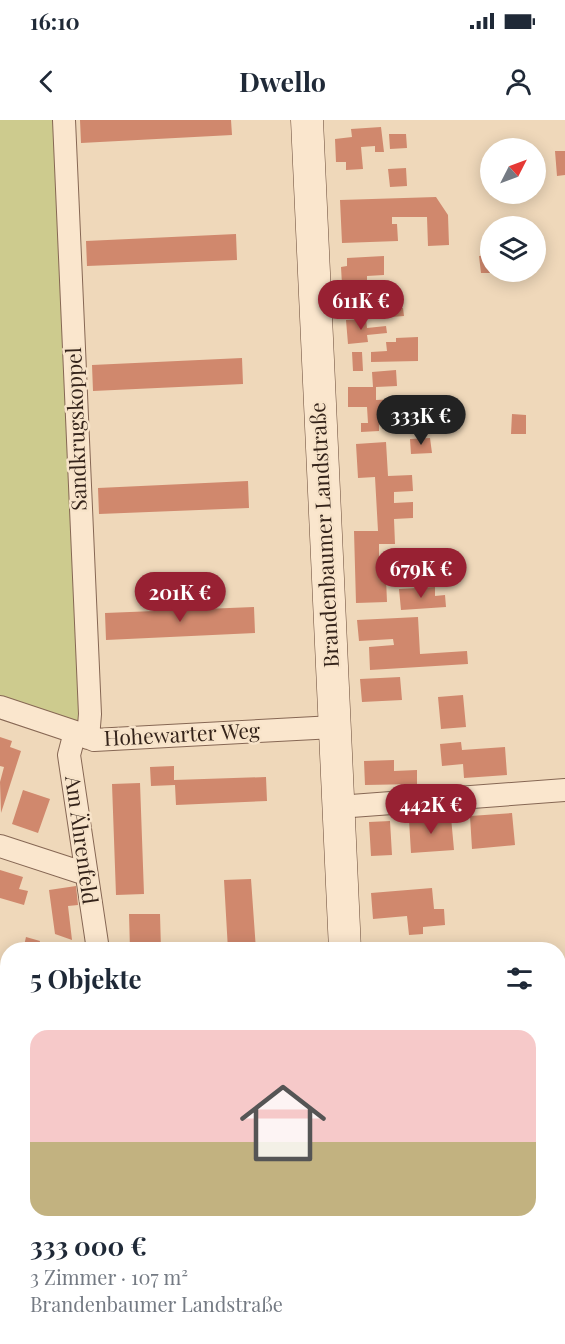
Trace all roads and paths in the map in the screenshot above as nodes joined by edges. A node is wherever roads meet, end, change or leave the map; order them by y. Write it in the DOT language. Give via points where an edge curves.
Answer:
graph roads {
  1 [pos="64,120"];
  2 [pos="307,120"];
  3 [pos="0,707"];
  4 [pos="334,727"];
  5 [pos="82,735"];
  6 [pos="565,790"];
  7 [pos="339,807"];
  8 [pos="0,846"];
  9 [pos="86,874"];
  10 [pos="97,942"];
  11 [pos="345,942"];
  1 -- 5 [label="street, Sandkrugskoppel" via="90,714"];
  2 -- 4 [label="main road, Brandenbaumer Landstraße"];
  3 -- 5 [label="street, Hohewarter Weg"];
  4 -- 5 [label="street, Hohewarter Weg" via="94,740"];
  4 -- 7 [label="main road, Brandenbaumer Landstraße"];
  5 -- 9 [label="street, Am Ährenfeld" via="69,755"];
  6 -- 7 [label="street"];
  7 -- 11 [label="main road, Brandenbaumer Landstraße"];
  8 -- 9 [label="street"];
  9 -- 10 [label="street, Am Ährenfeld"];
}
